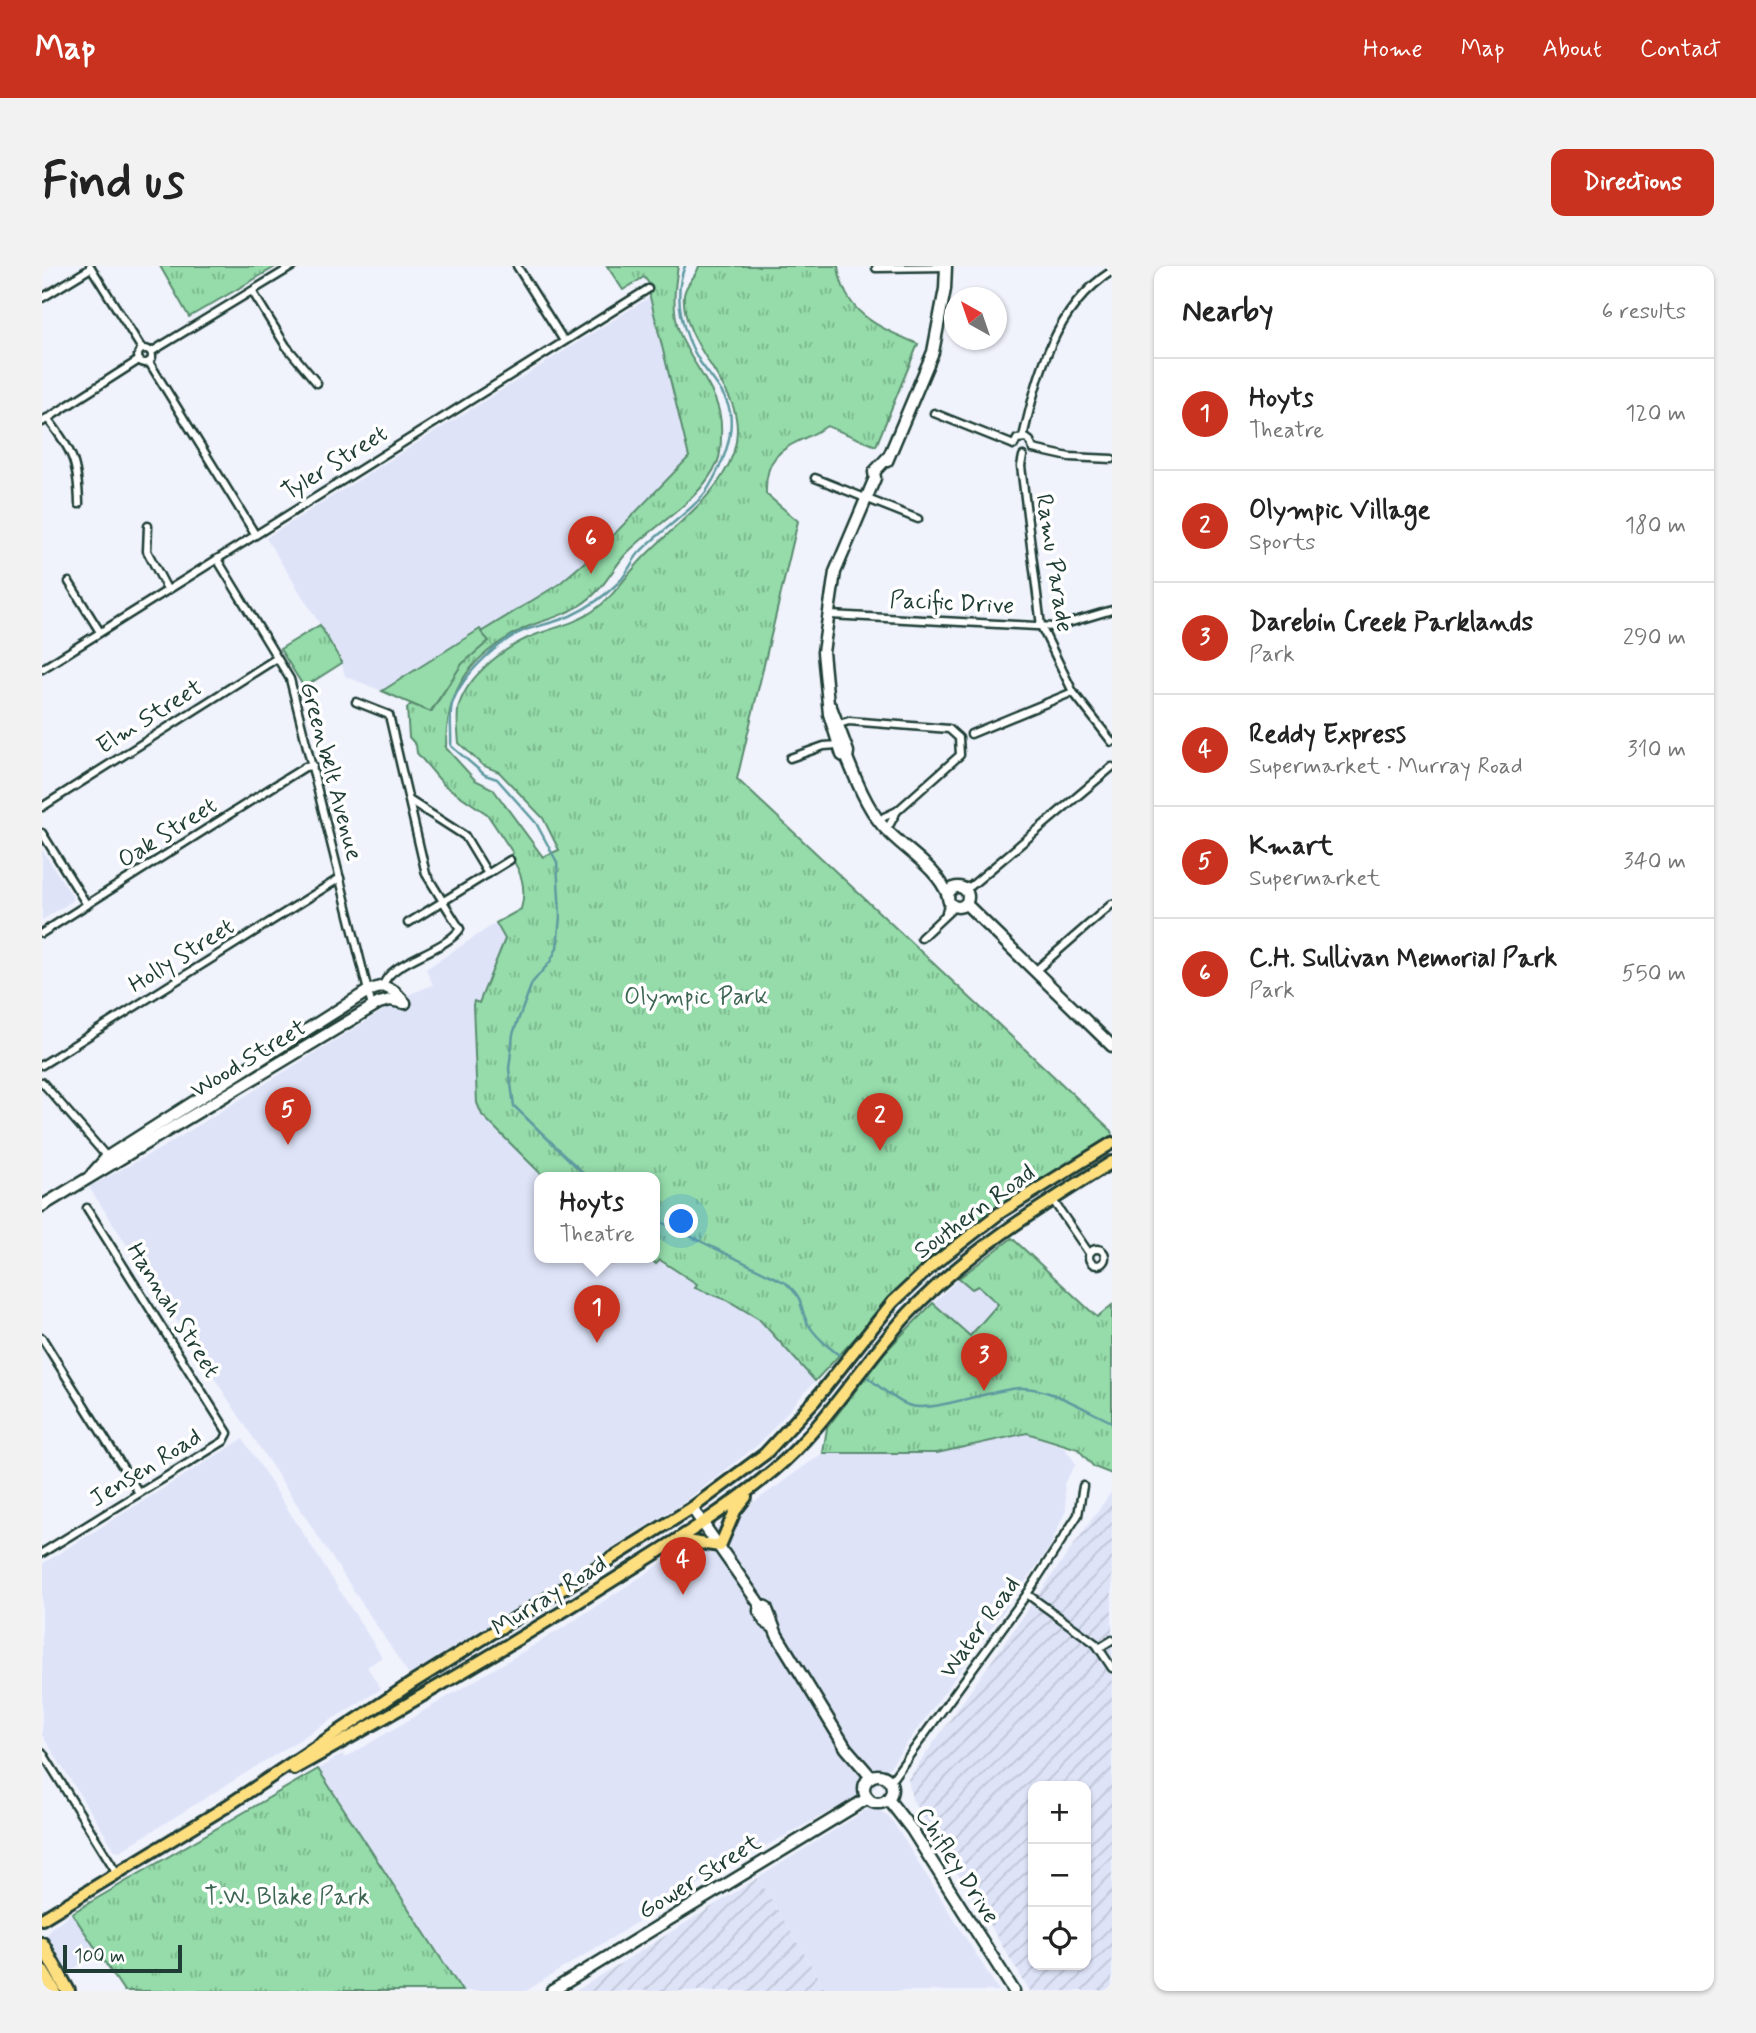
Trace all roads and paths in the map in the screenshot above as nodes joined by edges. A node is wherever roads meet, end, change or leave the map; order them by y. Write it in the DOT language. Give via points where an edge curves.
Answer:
graph roads {
  1 [pos="293,266"];
  2 [pos="517,266"];
  3 [pos="946,266"];
  4 [pos="91,267"];
  5 [pos="876,268"];
  6 [pos="1112,271"];
  7 [pos="648,289"];
  8 [pos="252,291"];
  9 [pos="42,298"];
  10 [pos="564,341"];
  11 [pos="142,349"];
  12 [pos="152,352"];
  13 [pos="139,360"];
  14 [pos="149,362"];
  15 [pos="317,383"];
  16 [pos="934,413"];
  17 [pos="45,420"];
  18 [pos="1023,437"];
  19 [pos="1014,445"];
  20 [pos="1032,449"];
  21 [pos="1023,456"];
  22 [pos="1112,459"];
  23 [pos="816,478"];
  24 [pos="867,498"];
  25 [pos="79,504"];
  26 [pos="918,519"];
  27 [pos="148,526"];
  28 [pos="255,534"];
  29 [pos="217,559"];
  30 [pos="69,582"];
  31 [pos="167,589"];
  32 [pos="1112,610"];
  33 [pos="830,615"];
  34 [pos="1041,626"];
  35 [pos="100,632"];
  36 [pos="277,658"];
  37 [pos="42,669"];
  38 [pos="1073,692"];
  39 [pos="356,702"];
  40 [pos="971,734"];
  41 [pos="840,736"];
  42 [pos="1112,742"];
  43 [pos="790,758"];
  44 [pos="313,766"];
  45 [pos="1112,767"];
  46 [pos="409,800"];
  47 [pos="42,807"];
  48 [pos="884,822"];
  49 [pos="42,833"];
  50 [pos="510,860"];
  51 [pos="488,874"];
  52 [pos="936,876"];
  53 [pos="340,878"];
  54 [pos="964,888"];
  55 [pos="444,901"];
  56 [pos="949,904"];
  57 [pos="966,904"];
  58 [pos="1112,904"];
  59 [pos="87,905"];
  60 [pos="408,923"];
  61 [pos="42,933"];
  62 [pos="920,938"];
  63 [pos="1035,971"];
  64 [pos="383,986"];
  65 [pos="368,992"];
  66 [pos="376,1005"];
  67 [pos="328,1016"];
  68 [pos="344,1024"];
  69 [pos="1112,1046"];
  70 [pos="42,1065"];
  71 [pos="42,1082"];
  72 [pos="1112,1143"];
  73 [pos="110,1161"];
  74 [pos="1112,1162"];
  75 [pos="1052,1199"];
  76 [pos="42,1206"];
  77 [pos="88,1208"];
  78 [pos="1089,1253"];
  79 [pos="42,1338"];
  80 [pos="846,1361"];
  81 [pos="859,1371"];
  82 [pos="815,1400"];
  83 [pos="828,1411"];
  84 [pos="228,1433"];
  85 [pos="756,1484"];
  86 [pos="1083,1486"];
  87 [pos="139,1493"];
  88 [pos="692,1508"];
  89 [pos="704,1523"];
  90 [pos="678,1540"];
  91 [pos="720,1546"];
  92 [pos="43,1550"];
  93 [pos="1027,1594"];
  94 [pos="1112,1640"];
  95 [pos="1099,1648"];
  96 [pos="1112,1668"];
  97 [pos="412,1683"];
  98 [pos="421,1699"];
  99 [pos="42,1752"];
  100 [pos="871,1777"];
  101 [pos="890,1782"];
  102 [pos="868,1798"];
  103 [pos="888,1799"];
  104 [pos="224,1808"];
  105 [pos="117,1873"];
  106 [pos="42,1919"];
  107 [pos="42,1944"];
  108 [pos="42,1971"];
  109 [pos="54,1991"];
  110 [pos="68,1991"];
  111 [pos="552,1991"];
  112 [pos="1014,1991"];
  1 -- 8 [label="street"];
  2 -- 10 [label="street"];
  3 -- 5 [label="street"];
  3 -- 24 [label="street" via="944,298 929,338 929,357"];
  4 -- 9 [label="street"];
  4 -- 11 [label="street"];
  6 -- 18 [label="street" via="1086,290 1060,326"];
  7 -- 10 [label="street, Tyler Street"];
  8 -- 12 [label="street"];
  8 -- 15 [label="street" via="286,346"];
  10 -- 28 [label="street, Tyler Street"];
  11 -- 12 [label="street"];
  11 -- 13 [label="street"];
  12 -- 14 [label="street"];
  13 -- 14 [label="street"];
  13 -- 17 [label="street"];
  14 -- 28 [label="street"];
  16 -- 19 [label="street"];
  17 -- 25 [label="street" via="65,442 78,469"];
  18 -- 19 [label="street"];
  18 -- 20 [label="street" via="1031,441"];
  19 -- 21 [label="street"];
  20 -- 21 [label="street"];
  20 -- 22 [label="street"];
  21 -- 34 [label="street, Ramu Parade"];
  23 -- 24 [label="street"];
  24 -- 26 [label="street"];
  24 -- 33 [label="street" via="835,572"];
  27 -- 31 [label="street" via="147,551"];
  28 -- 29 [label="street, Tyler Street"];
  29 -- 31 [label="street, Tyler Street"];
  29 -- 36 [label="street, Greenbelt Avenue"];
  30 -- 35 [label="street"];
  31 -- 35 [label="street, Tyler Street"];
  32 -- 34 [label="street, Pacific Drive" via="1055,627"];
  33 -- 34 [label="street, Pacific Drive"];
  33 -- 41 [label="street" via="823,657 829,711"];
  34 -- 38 [label="street, Ramu Parade"];
  35 -- 37 [label="street, Tyler Street"];
  36 -- 44 [label="street, Greenbelt Avenue" via="290,679"];
  36 -- 47 [label="street, Elm Street"];
  38 -- 40 [label="street"];
  38 -- 42 [label="street, Ramu Parade"];
  39 -- 46 [label="street" via="389,715"];
  41 -- 43 [label="street"];
  41 -- 48 [label="street" via="847,758"];
  41 -- 48 [label="street" via="849,721 950,729 959,738 960,755"];
  44 -- 53 [label="street, Greenbelt Avenue"];
  44 -- 59 [label="street, Oak Street"];
  45 -- 54 [label="street"];
  46 -- 51 [label="street" via="465,836"];
  46 -- 55 [label="street" via="426,874"];
  48 -- 52 [label="street"];
  49 -- 59 [label="street"];
  50 -- 51 [label="street"];
  51 -- 55 [label="street"];
  52 -- 54 [label="street"];
  52 -- 56 [label="street"];
  53 -- 65 [label="street, Greenbelt Avenue"];
  53 -- 70 [label="street, Holly Street"];
  54 -- 56 [label="street"];
  54 -- 57 [label="street"];
  55 -- 60 [label="street"];
  55 -- 64 [label="street, Wood Street" via="459,924 457,933 390,974"];
  56 -- 57 [label="street"];
  56 -- 62 [label="street"];
  57 -- 63 [label="street"];
  58 -- 63 [label="street"];
  59 -- 61 [label="street, Oak Street"];
  63 -- 69 [label="street"];
  64 -- 65 [label="street, Wood Street"];
  64 -- 66 [label="street"];
  64 -- 66 [label="street, Wood Street" via="405,1003 390,1000"];
  65 -- 66 [label="street, Greenbelt Avenue"];
  65 -- 67 [label="street, Wood Street"];
  66 -- 68 [label="street, Wood Street"];
  67 -- 68 [label="street"];
  67 -- 73 [label="street, Wood Street"];
  68 -- 73 [label="street, Wood Street"];
  71 -- 73 [label="street"];
  72 -- 80 [label="main road, Southern Road" via="966,1237 893,1303"];
  73 -- 76 [label="street, Wood Street"];
  74 -- 75 [label="main road, Southern Road"];
  75 -- 78 [label="street"];
  75 -- 81 [label="main road, Southern Road" via="963,1261"];
  77 -- 84 [label="street, Hannah Street"];
  79 -- 87 [label="street"];
  80 -- 82 [label="main road, Murray Road"];
  81 -- 83 [label="main road, Murray Road"];
  82 -- 83 [label="main road"];
  82 -- 88 [label="main road, Murray Road" via="765,1454"];
  83 -- 85 [label="main road, Murray Road" via="777,1468"];
  84 -- 87 [label="street, Jensen Road" via="224,1441"];
  85 -- 89 [label="main road, Murray Road"];
  85 -- 91 [label="main road" via="735,1511"];
  86 -- 93 [label="street, Water Road" via="1078,1515"];
  87 -- 92 [label="street, Jensen Road"];
  88 -- 89 [label="street"];
  88 -- 97 [label="main road, Murray Road"];
  89 -- 90 [label="main road, Murray Road"];
  89 -- 91 [label="street"];
  90 -- 91 [label="main road"];
  90 -- 98 [label="main road, Murray Road"];
  91 -- 100 [label="street" via="760,1605 766,1607 773,1627 846,1748"];
  93 -- 95 [label="street"];
  93 -- 101 [label="street, Water Road"];
  94 -- 95 [label="street"];
  95 -- 96 [label="street"];
  97 -- 98 [label="main road"];
  97 -- 104 [label="main road, Murray Road"];
  98 -- 104 [label="main road, Murray Road"];
  99 -- 105 [label="street"];
  100 -- 101 [label="street" via="880,1775"];
  100 -- 102 [label="street" via="865,1785"];
  101 -- 103 [label="street"];
  102 -- 103 [label="street" via="879,1803"];
  102 -- 111 [label="street, Gower Street"];
  103 -- 112 [label="street, Chifley Drive"];
  104 -- 105 [label="main road, Murray Road"];
  105 -- 106 [label="main road, Murray Road"];
  107 -- 110 [label="highway"];
  108 -- 109 [label="highway"];
}
